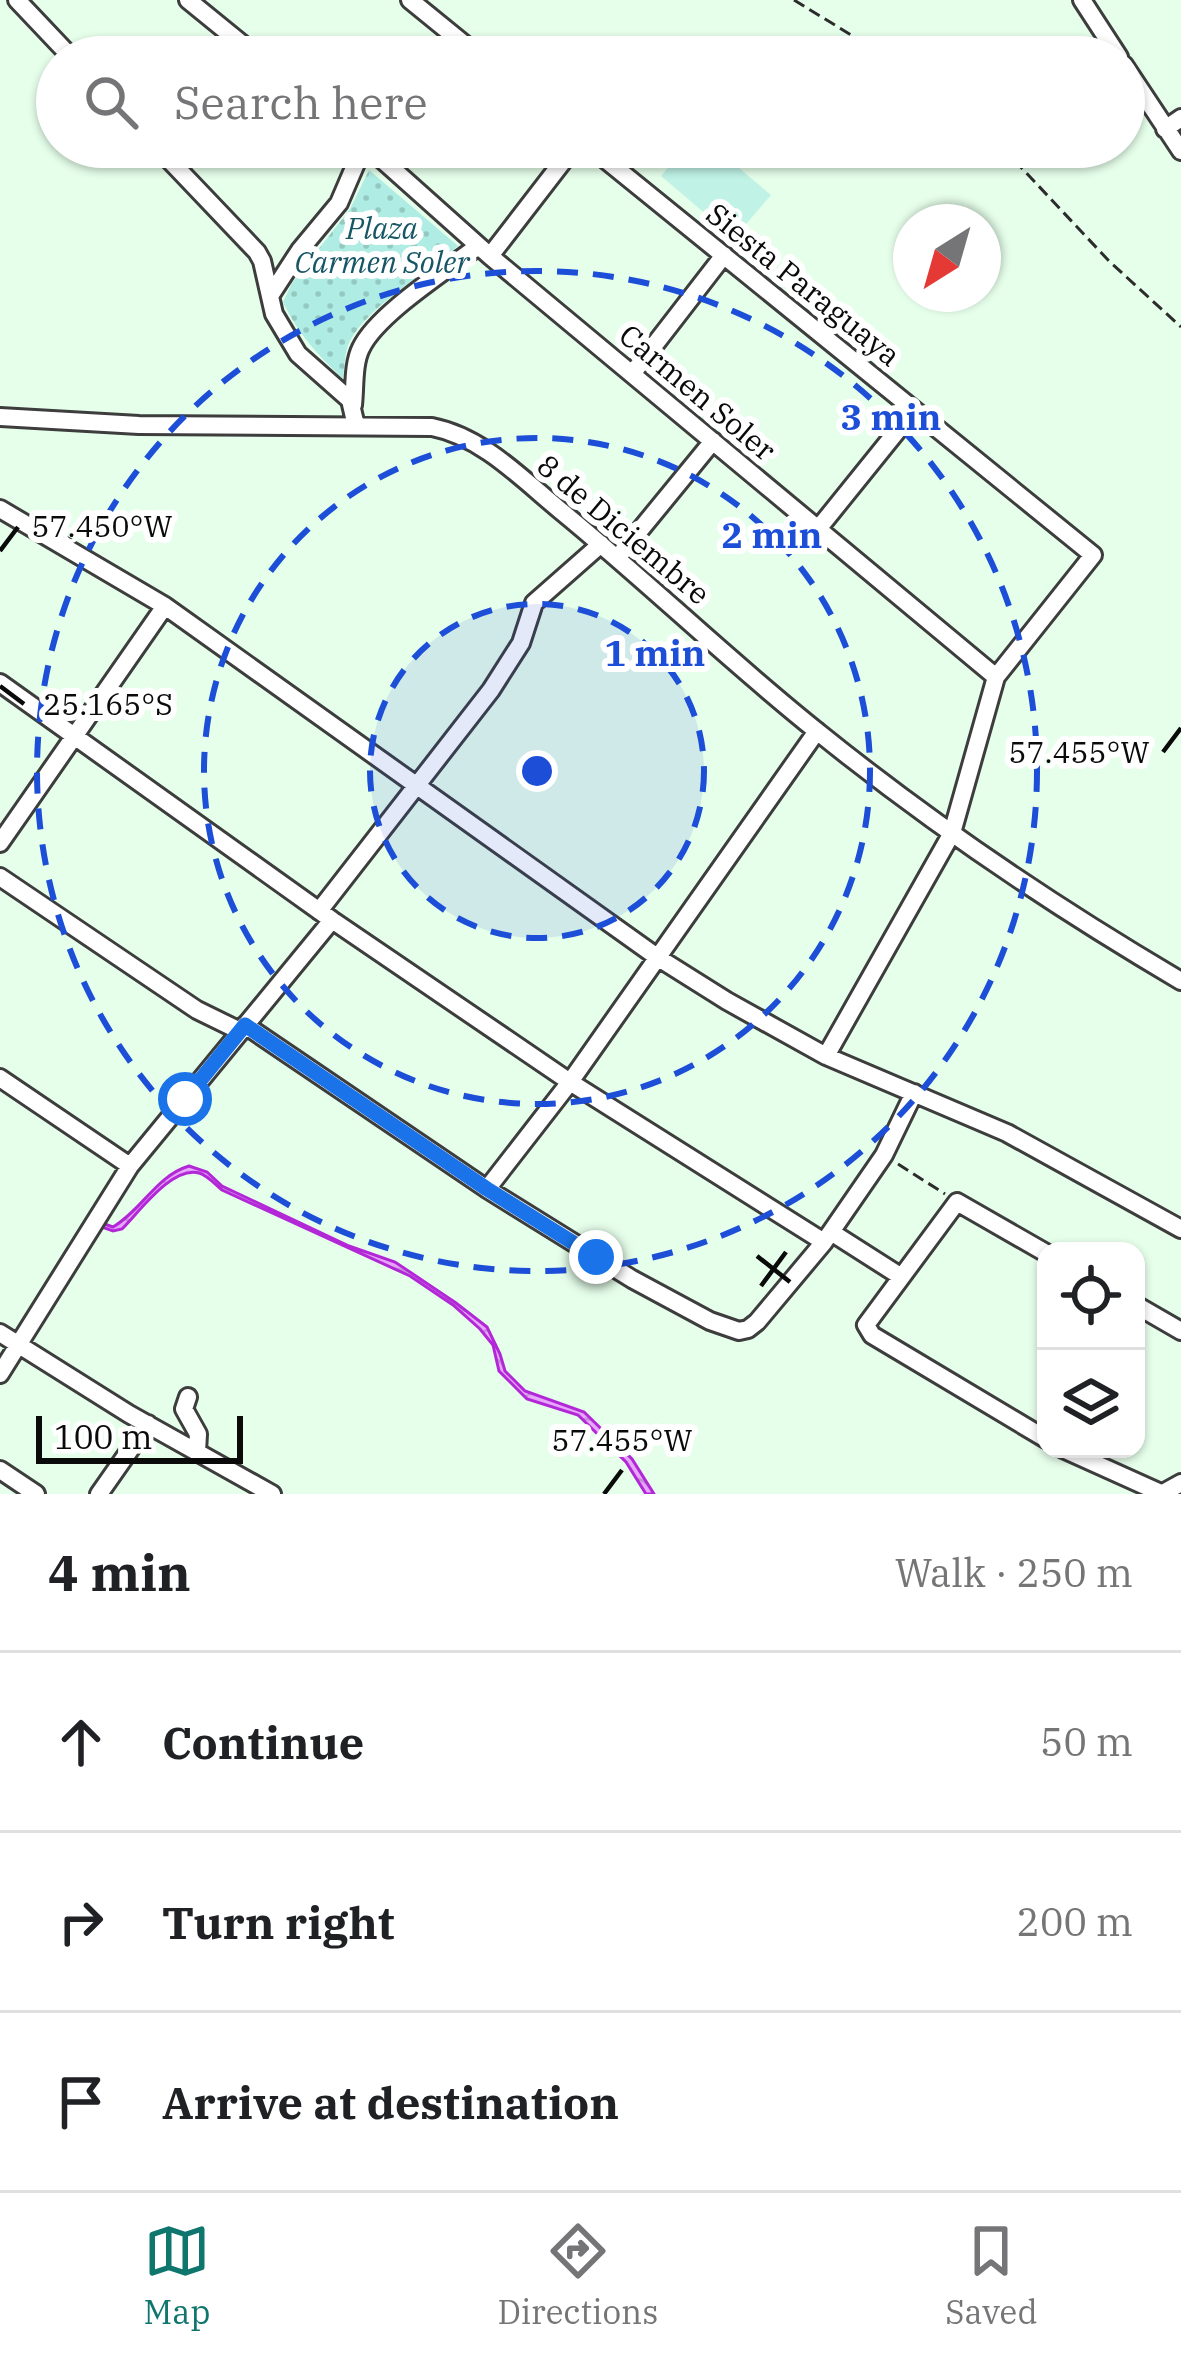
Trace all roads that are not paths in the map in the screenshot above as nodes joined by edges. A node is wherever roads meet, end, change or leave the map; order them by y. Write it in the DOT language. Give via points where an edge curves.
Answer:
graph roads {
  1 [pos="17,0"];
  2 [pos="188,0"];
  3 [pos="410,0"];
  4 [pos="1082,0"];
  5 [pos="51,36"];
  6 [pos="232,36"];
  7 [pos="454,36"];
  8 [pos="1105,36"];
  9 [pos="1145,98"];
  10 [pos="1181,118"];
  11 [pos="1165,129"];
  12 [pos="1181,151"];
  13 [pos="177,168"];
  14 [pos="356,168"];
  15 [pos="390,168"];
  16 [pos="556,168"];
  17 [pos="616,168"];
  18 [pos="484,251"];
  19 [pos="724,255"];
  20 [pos="271,296"];
  21 [pos="632,374"];
  22 [pos="352,406"];
  23 [pos="914,410"];
  24 [pos="0,417"];
  25 [pos="356,426"];
  26 [pos="713,441"];
  27 [pos="0,509"];
  28 [pos="818,529"];
  29 [pos="601,544"];
  30 [pos="618,557"];
  31 [pos="165,606"];
  32 [pos="996,677"];
  33 [pos="0,682"];
  34 [pos="817,731"];
  35 [pos="77,735"];
  36 [pos="417,788"];
  37 [pos="952,833"];
  38 [pos="0,843"];
  39 [pos="0,877"];
  40 [pos="326,915"];
  41 [pos="657,957"];
  42 [pos="1181,981"];
  43 [pos="243,1028"];
  44 [pos="826,1056"];
  45 [pos="0,1078"];
  46 [pos="570,1082"];
  47 [pos="914,1093"];
  48 [pos="130,1166"];
  49 [pos="487,1189"];
  50 [pos="1181,1229"];
  51 [pos="828,1237"];
  52 [pos="1037,1248"];
  53 [pos="900,1276"];
  54 [pos="1145,1310"];
  55 [pos="1181,1331"];
  56 [pos="0,1333"];
  57 [pos="17,1344"];
  58 [pos="0,1374"];
  59 [pos="188,1397"];
  60 [pos="148,1424"];
  61 [pos="1037,1434"];
  62 [pos="197,1452"];
  63 [pos="1083,1458"];
  64 [pos="1,1474"];
  65 [pos="1181,1483"];
  66 [pos="36,1494"];
  67 [pos="99,1494"];
  68 [pos="272,1494"];
  69 [pos="1163,1494"];
  1 -- 5 [label="street"];
  2 -- 6 [label="street"];
  3 -- 7 [label="street"];
  4 -- 8 [label="street"];
  9 -- 11 [label="street"];
  10 -- 11 [label="street"];
  11 -- 12 [label="street"];
  13 -- 20 [label="street" via="257,252"];
  14 -- 20 [label="street"];
  15 -- 18 [label="street, Carmen Soler"];
  16 -- 18 [label="street"];
  17 -- 19 [label="street, Siesta Paraguaya"];
  18 -- 21 [label="street, Carmen Soler"];
  18 -- 22 [label="street" via="370,334 358,352"];
  19 -- 21 [label="street"];
  19 -- 23 [label="street, Siesta Paraguaya"];
  20 -- 22 [label="street" via="298,354"];
  21 -- 26 [label="street, Carmen Soler"];
  22 -- 25 [label="street"];
  23 -- 28 [label="street"];
  23 -- 32 [label="street, Siesta Paraguaya" via="1093,555"];
  24 -- 25 [label="street, 8 de Diciembre"];
  25 -- 29 [label="street, 8 de Diciembre" via="432,427 480,445"];
  26 -- 28 [label="street, Carmen Soler"];
  26 -- 30 [label="street"];
  27 -- 31 [label="street"];
  28 -- 32 [label="street, Carmen Soler"];
  29 -- 30 [label="street, 8 de Diciembre"];
  29 -- 36 [label="street" via="534,603 521,643"];
  30 -- 34 [label="street, 8 de Diciembre"];
  31 -- 35 [label="street"];
  31 -- 36 [label="street"];
  32 -- 37 [label="street"];
  33 -- 35 [label="street"];
  34 -- 37 [label="street, 8 de Diciembre"];
  34 -- 41 [label="street"];
  35 -- 38 [label="street"];
  35 -- 40 [label="street"];
  36 -- 40 [label="street"];
  36 -- 41 [label="street"];
  37 -- 42 [label="street, 8 de Diciembre"];
  37 -- 44 [label="street"];
  39 -- 43 [label="street" via="197,1010"];
  40 -- 43 [label="street"];
  40 -- 46 [label="street"];
  41 -- 44 [label="street"];
  41 -- 46 [label="street"];
  43 -- 48 [label="street"];
  43 -- 49 [label="street"];
  44 -- 47 [label="street"];
  45 -- 48 [label="street"];
  46 -- 49 [label="street"];
  46 -- 51 [label="street"];
  47 -- 50 [label="street" via="1006,1133"];
  47 -- 51 [label="street" via="884,1155"];
  48 -- 57 [label="street"];
  49 -- 51 [label="street" via="632,1279 739,1331 757,1322"];
  51 -- 53 [label="street"];
  52 -- 53 [label="street" via="957,1202"];
  53 -- 61 [label="street" via="868,1331"];
  54 -- 55 [label="street"];
  56 -- 57 [label="street"];
  57 -- 58 [label="street"];
  57 -- 60 [label="street"];
  59 -- 62 [label="street"];
  60 -- 62 [label="street"];
  60 -- 67 [label="street"];
  62 -- 68 [label="street"];
  63 -- 69 [label="street"];
  64 -- 66 [label="street"];
  65 -- 69 [label="street"];
}
